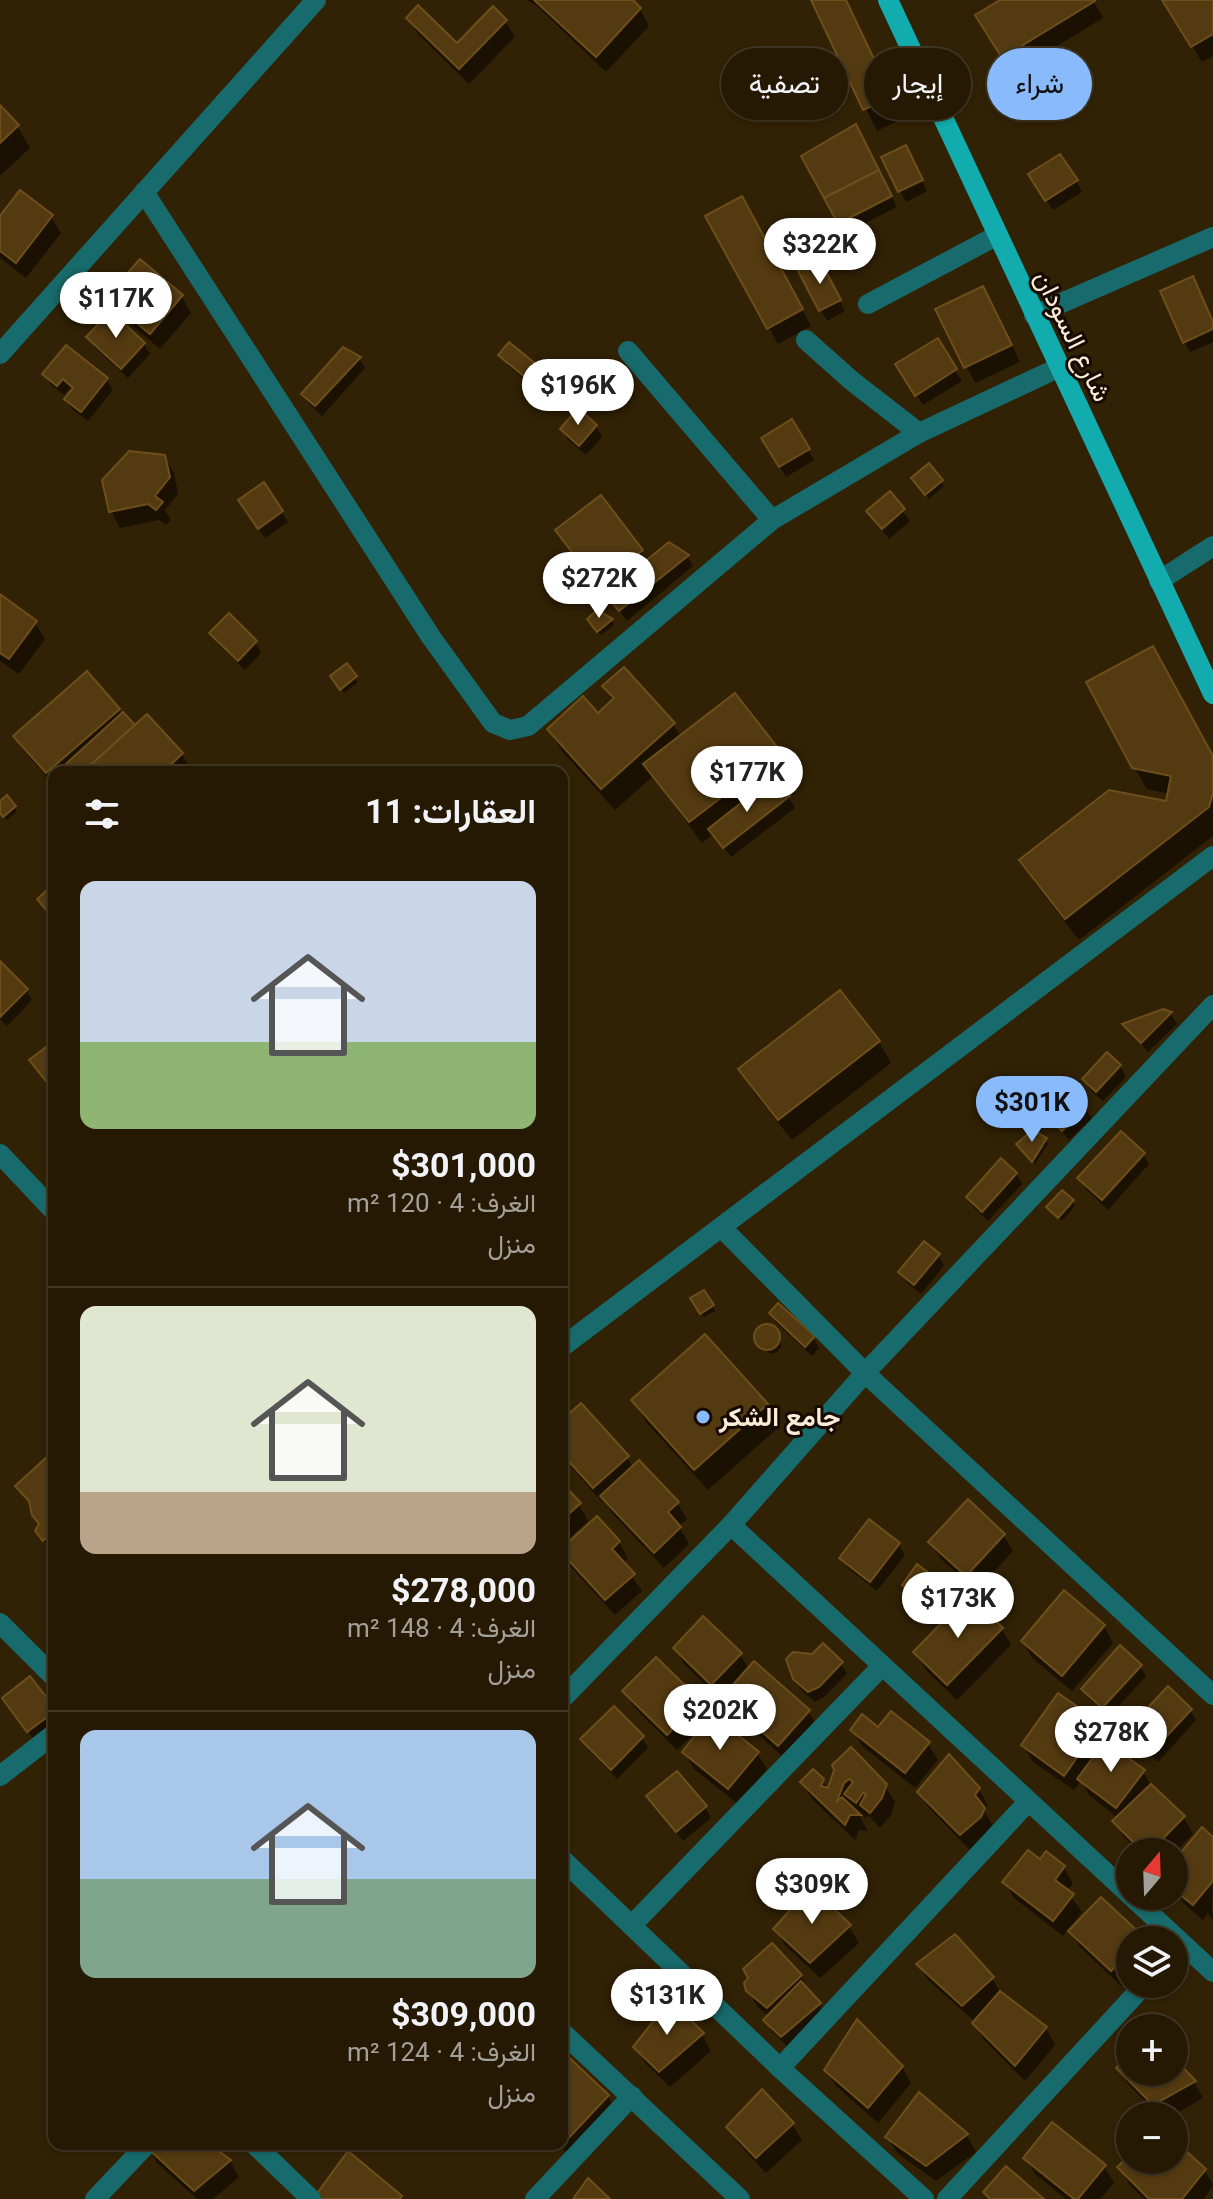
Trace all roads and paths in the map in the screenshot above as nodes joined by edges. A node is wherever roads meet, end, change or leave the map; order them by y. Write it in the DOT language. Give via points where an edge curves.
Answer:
graph roads {
  1 [pos="316,0"];
  2 [pos="888,0"];
  3 [pos="144,192"];
  4 [pos="996,236"];
  5 [pos="1213,237"];
  6 [pos="868,304"];
  7 [pos="1034,315"];
  8 [pos="806,340"];
  9 [pos="2,345"];
  10 [pos="628,351"];
  11 [pos="1060,367"];
  12 [pos="919,433"];
  13 [pos="772,520"];
  14 [pos="1213,546"];
  15 [pos="1159,581"];
  16 [pos="1213,694"];
  17 [pos="1213,856"];
  18 [pos="1213,1005"];
  19 [pos="0,1154"];
  20 [pos="48,1205"];
  21 [pos="721,1227"];
  22 [pos="568,1342"];
  23 [pos="865,1373"];
  24 [pos="731,1525"];
  25 [pos="0,1623"];
  26 [pos="882,1666"];
  27 [pos="48,1671"];
  28 [pos="568,1693"];
  29 [pos="1213,1695"];
  30 [pos="48,1739"];
  31 [pos="0,1776"];
  32 [pos="1028,1802"];
  33 [pos="568,1864"];
  34 [pos="1116,1883"];
  35 [pos="1143,1910"];
  36 [pos="633,1924"];
  37 [pos="1158,1926"];
  38 [pos="1188,1955"];
  39 [pos="1213,1972"];
  40 [pos="1132,1998"];
  41 [pos="568,2037"];
  42 [pos="780,2068"];
  43 [pos="632,2096"];
  44 [pos="141,2150"];
  45 [pos="260,2150"];
  46 [pos="95,2199"];
  47 [pos="311,2199"];
  48 [pos="535,2199"];
  49 [pos="740,2199"];
  50 [pos="924,2199"];
  51 [pos="947,2199"];
  1 -- 3 [label="street"];
  2 -- 4 [label="main road, شارع السودان"];
  3 -- 9 [label="street"];
  3 -- 13 [label="street" via="431,637 500,727 528,726"];
  4 -- 6 [label="street"];
  4 -- 7 [label="main road, شارع السودان"];
  5 -- 7 [label="street"];
  7 -- 11 [label="main road, شارع السودان"];
  8 -- 12 [label="street"];
  10 -- 13 [label="street"];
  11 -- 12 [label="street"];
  11 -- 15 [label="main road, شارع السودان"];
  12 -- 13 [label="street"];
  14 -- 15 [label="street"];
  15 -- 16 [label="main road, شارع السودان"];
  17 -- 21 [label="street"];
  18 -- 23 [label="street"];
  19 -- 20 [label="street"];
  21 -- 22 [label="street"];
  21 -- 23 [label="street"];
  23 -- 24 [label="street"];
  23 -- 29 [label="street"];
  24 -- 26 [label="street"];
  24 -- 28 [label="street"];
  25 -- 27 [label="street"];
  26 -- 32 [label="street"];
  26 -- 36 [label="street"];
  30 -- 31 [label="street"];
  32 -- 34 [label="street"];
  32 -- 42 [label="street"];
  33 -- 36 [label="street"];
  35 -- 37 [label="street"];
  36 -- 42 [label="street"];
  38 -- 39 [label="street"];
  40 -- 51 [label="street"];
  41 -- 43 [label="street"];
  42 -- 50 [label="street"];
  43 -- 48 [label="street"];
  43 -- 49 [label="street"];
  44 -- 46 [label="street"];
  45 -- 47 [label="street"];
}
